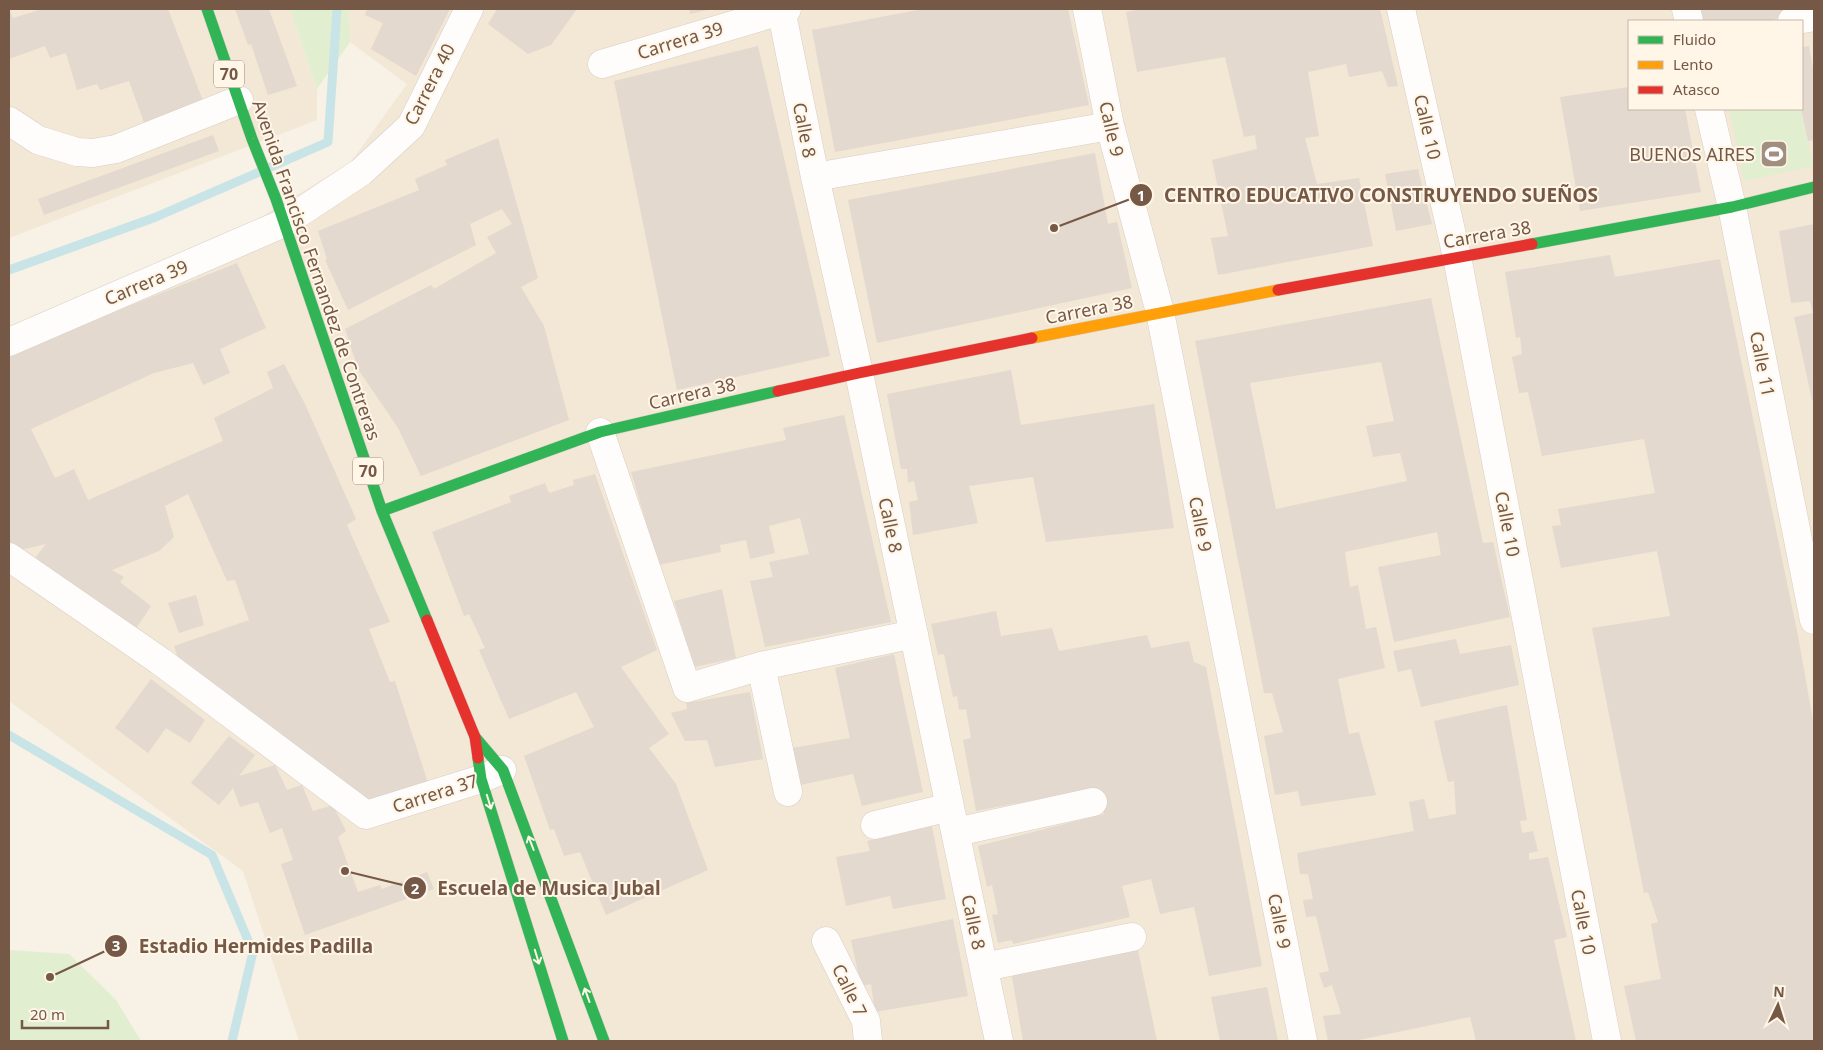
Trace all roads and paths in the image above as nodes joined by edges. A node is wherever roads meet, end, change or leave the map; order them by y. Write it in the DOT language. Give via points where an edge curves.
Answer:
graph roads {
  1 [pos="207,9"];
  2 [pos="469,9"];
  3 [pos="783,9"];
  4 [pos="1087,9"];
  5 [pos="1401,9"];
  6 [pos="1814,17"];
  7 [pos="1798,20"];
  8 [pos="602,64"];
  9 [pos="239,100"];
  10 [pos="1709,110"];
  11 [pos="9,121"];
  12 [pos="1110,126"];
  13 [pos="815,177"];
  14 [pos="1814,187"];
  15 [pos="1732,207"];
  16 [pos="280,211"];
  17 [pos="1457,257"];
  18 [pos="1160,312"];
  19 [pos="9,342"];
  20 [pos="859,373"];
  21 [pos="600,432"];
  22 [pos="382,511"];
  23 [pos="9,557"];
  24 [pos="1814,620"];
  25 [pos="914,634"];
  26 [pos="761,666"];
  27 [pos="475,737"];
  28 [pos="492,774"];
  29 [pos="788,792"];
  30 [pos="1093,802"];
  31 [pos="953,819"];
  32 [pos="875,825"];
  33 [pos="1132,937"];
  34 [pos="826,941"];
  35 [pos="984,968"];
  36 [pos="563,1041"];
  37 [pos="604,1041"];
  38 [pos="868,1041"];
  39 [pos="999,1041"];
  40 [pos="1303,1041"];
  41 [pos="1607,1041"];
  1 -- 9 [label="street, Avenida Francisco Fernandez de Contreras / 70"];
  2 -- 16 [label="street, Carrera 40" via="411,126 361,172"];
  3 -- 8 [label="street, Carrera 39"];
  3 -- 13 [label="street, Calle 8"];
  4 -- 12 [label="street, Calle 9"];
  5 -- 17 [label="street, Calle 10"];
  6 -- 7 [label="street"];
  9 -- 11 [label="street" via="116,148 93,153 77,152 38,140"];
  9 -- 16 [label="street, Avenida Francisco Fernandez de Contreras / 70"];
  10 -- 15 [label="street, Calle 11"];
  12 -- 13 [label="street"];
  12 -- 18 [label="street, Calle 9"];
  13 -- 20 [label="street, Calle 8"];
  14 -- 15 [label="street, Carrera 38"];
  15 -- 17 [label="street, Carrera 38"];
  15 -- 24 [label="street, Calle 11"];
  16 -- 19 [label="street, Carrera 39"];
  16 -- 22 [label="street, Avenida Francisco Fernandez de Contreras / 70"];
  17 -- 18 [label="street, Carrera 38"];
  17 -- 41 [label="street, Calle 10"];
  18 -- 20 [label="street, Carrera 38"];
  18 -- 40 [label="street, Calle 9"];
  20 -- 21 [label="street, Carrera 38"];
  20 -- 25 [label="street, Calle 8"];
  21 -- 22 [label="street, Carrera 38"];
  21 -- 26 [label="street" via="687,688"];
  22 -- 27 [label="street, Avenida Francisco Fernandez de Contreras / 70"];
  23 -- 28 [label="street, Carrera 37" via="160,661 366,815"];
  25 -- 26 [label="street"];
  25 -- 31 [label="street, Calle 8"];
  26 -- 29 [label="street"];
  27 -- 28 [label="street, Avenida Francisco Fernandez de Contreras / 70"];
  27 -- 28 [label="street, Avenida Francisco Fernandez de Contreras / 70"];
  28 -- 36 [label="street, Avenida Francisco Fernandez de Contreras / 70, one-way"];
  37 -- 28 [label="street, Avenida Francisco Fernandez de Contreras / 70, one-way"];
  30 -- 31 [label="street"];
  31 -- 32 [label="street"];
  31 -- 35 [label="street, Calle 8"];
  33 -- 35 [label="street"];
  34 -- 38 [label="street, Calle 7" via="866,1021"];
  35 -- 39 [label="street, Calle 8"];
}
